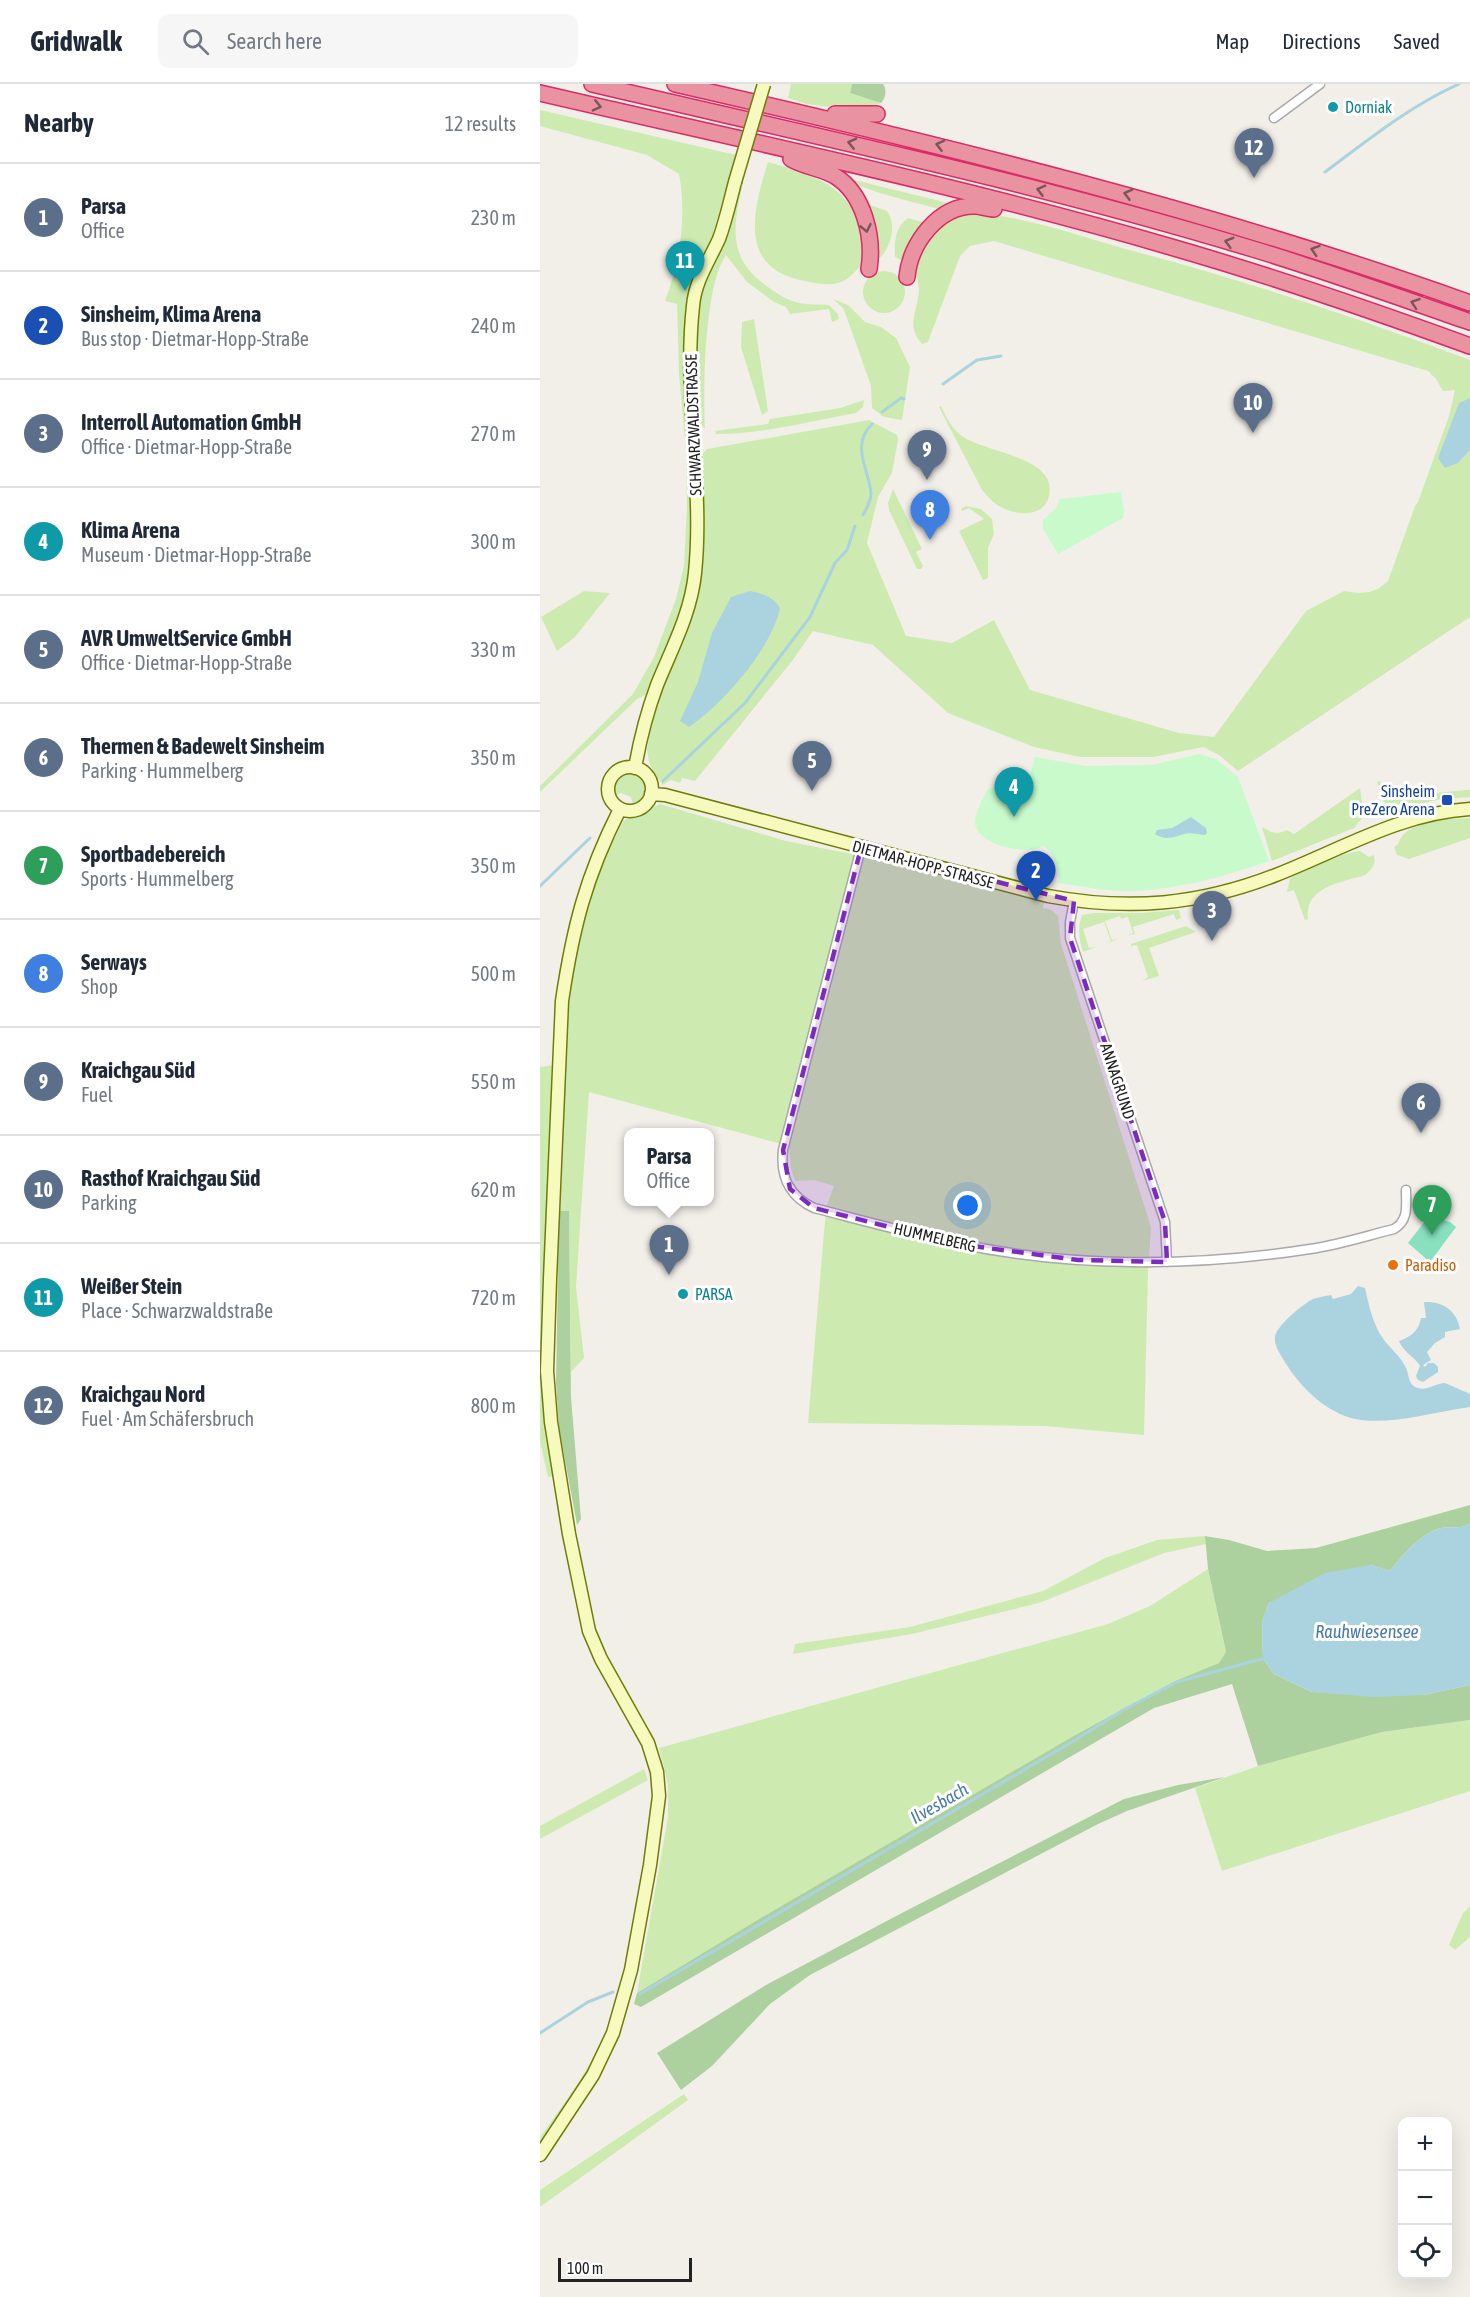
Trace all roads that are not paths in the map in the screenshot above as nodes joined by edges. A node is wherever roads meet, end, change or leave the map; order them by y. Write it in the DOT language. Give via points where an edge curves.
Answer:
graph roads {
  1 [pos="592,84"];
  2 [pos="675,84"];
  3 [pos="764,84"];
  4 [pos="1320,84"];
  5 [pos="540,93"];
  6 [pos="796,112"];
  7 [pos="877,114"];
  8 [pos="1274,118"];
  9 [pos="764,145"];
  10 [pos="1038,211"];
  11 [pos="1343,249"];
  12 [pos="869,269"];
  13 [pos="907,277"];
  14 [pos="1470,302"];
  15 [pos="1470,322"];
  16 [pos="1470,346"];
  17 [pos="635,768"];
  18 [pos="651,794"];
  19 [pos="620,809"];
  20 [pos="1470,809"];
  21 [pos="861,848"];
  22 [pos="1074,901"];
  23 [pos="1406,1190"];
  24 [pos="1167,1262"];
  25 [pos="540,2155"];
  15 -- 1 [label="highway, one-way" via="1255,249 1068,197"];
  2 -- 6 [label="highway"];
  3 -- 17 [label="main road, SCHWARZWALDSTRASSE, bridge" via="723,226 700,276 693,305 691,400 696,530 692,591 644,723"];
  4 -- 8 [label="street"];
  5 -- 9 [label="highway, one-way"];
  6 -- 7 [label="highway"];
  14 -- 6 [label="highway, one-way" via="1148,200"];
  9 -- 10 [label="highway"];
  9 -- 12 [label="highway, one-way" via="835,176 850,189 867,230"];
  10 -- 13 [label="highway" via="975,206 947,213 924,236"];
  10 -- 16 [label="highway" via="1236,266"];
  11 -- 14 [label="highway" via="1436,283"];
  17 -- 18 [label="main road" via="648,778"];
  17 -- 19 [label="main road" via="619,770 609,782 609,798"];
  18 -- 19 [label="main road" via="639,809"];
  18 -- 21 [label="main road, DIETMAR-HOPP-STRASSE"];
  19 -- 25 [label="main road" via="579,908 562,1001 548,1395 569,1534 589,1631 654,1760 659,1810 631,1970 613,2033 593,2075"];
  20 -- 22 [label="main road, DIETMAR-HOPP-STRASSE" via="1407,821 1277,875 1207,897 1134,905"];
  21 -- 22 [label="main road, DIETMAR-HOPP-STRASSE"];
  21 -- 24 [label="street, HUMMELBERG" via="783,1149 782,1167 790,1189 802,1203 814,1208 957,1244 1078,1260"];
  22 -- 24 [label="street, ANNAGRUND" via="1070,938 1165,1222"];
  23 -- 24 [label="street, HUMMELBERG" via="1404,1221 1394,1229 1311,1249"];
}
